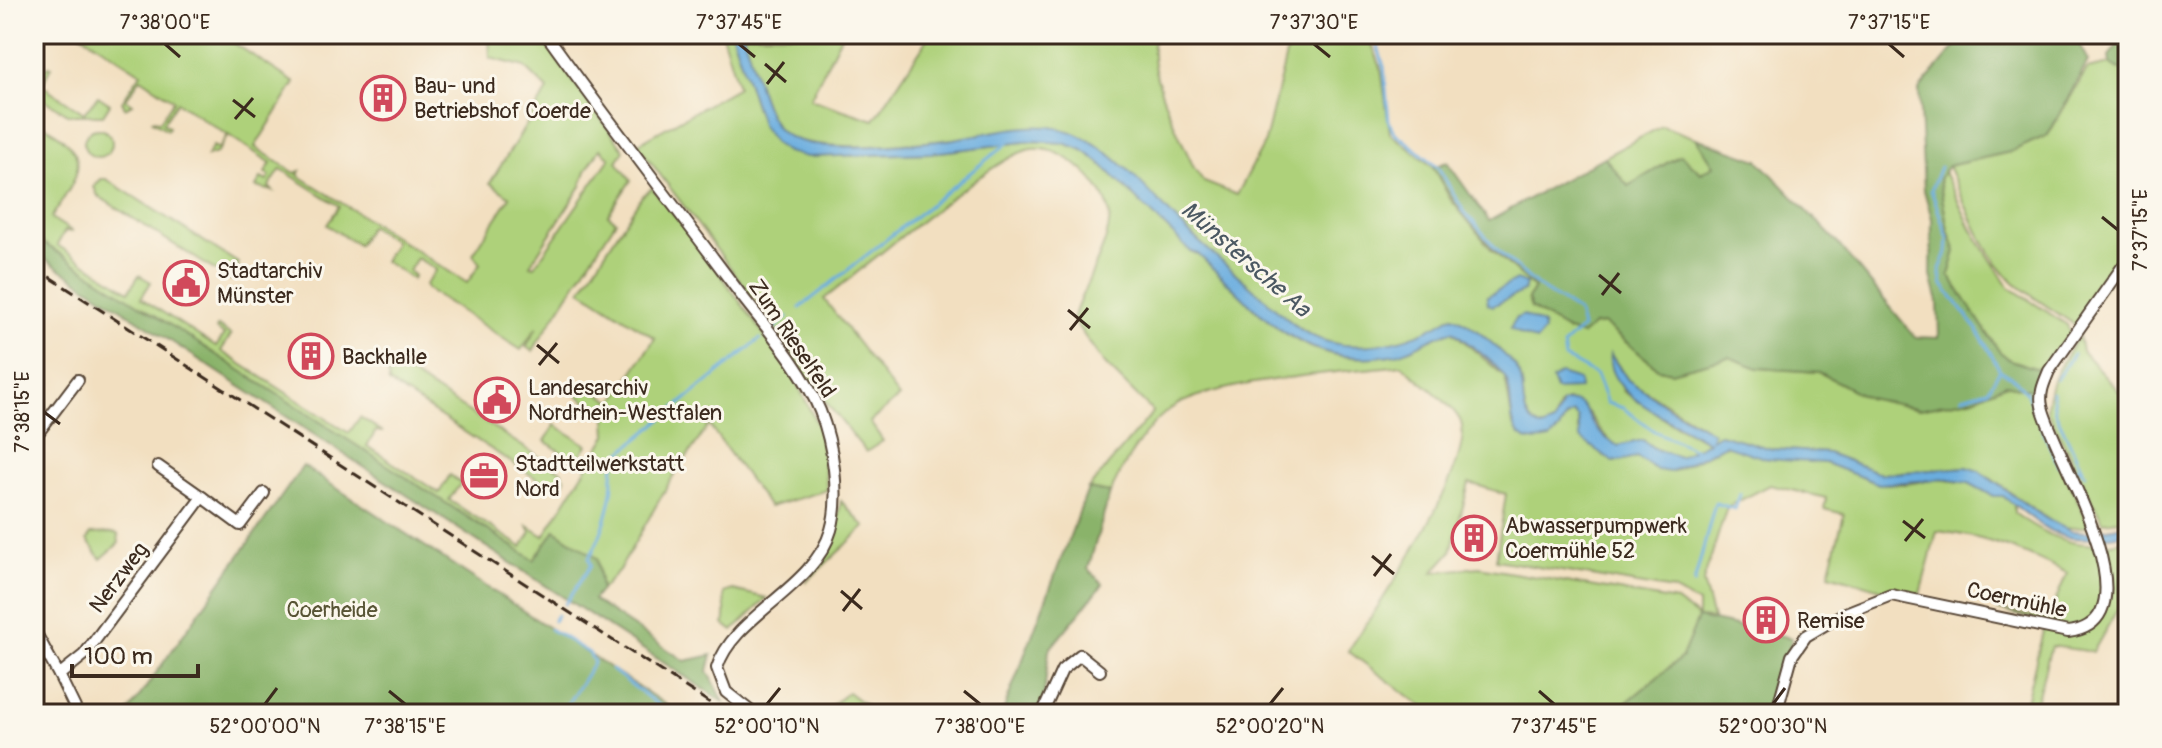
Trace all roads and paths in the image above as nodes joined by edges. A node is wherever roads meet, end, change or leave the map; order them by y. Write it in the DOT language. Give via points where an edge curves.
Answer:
graph roads {
  1 [pos="546,34"];
  2 [pos="2128,259"];
  3 [pos="78,380"];
  4 [pos="34,438"];
  5 [pos="158,466"];
  6 [pos="264,493"];
  7 [pos="202,497"];
  8 [pos="34,630"];
  9 [pos="1100,671"];
  10 [pos="59,675"];
  11 [pos="78,714"];
  12 [pos="754,714"];
  13 [pos="1042,714"];
  14 [pos="1776,714"];
  1 -- 12 [label="street, Zum Rieselfeld" via="768,332 820,412 835,504 827,542 802,576 726,649 717,668 726,692"];
  2 -- 14 [label="street, Coermühle" via="2041,388 2047,422 2105,544 2110,593 2096,623 2068,632 1891,595 1806,636 1792,656"];
  3 -- 4 [label="street"];
  5 -- 7 [label="street"];
  6 -- 7 [label="street" via="240,525"];
  7 -- 10 [label="street, Nerzweg" via="84,655"];
  8 -- 10 [label="street"];
  9 -- 13 [label="street" via="1080,655 1062,670"];
  10 -- 11 [label="street"];
}
